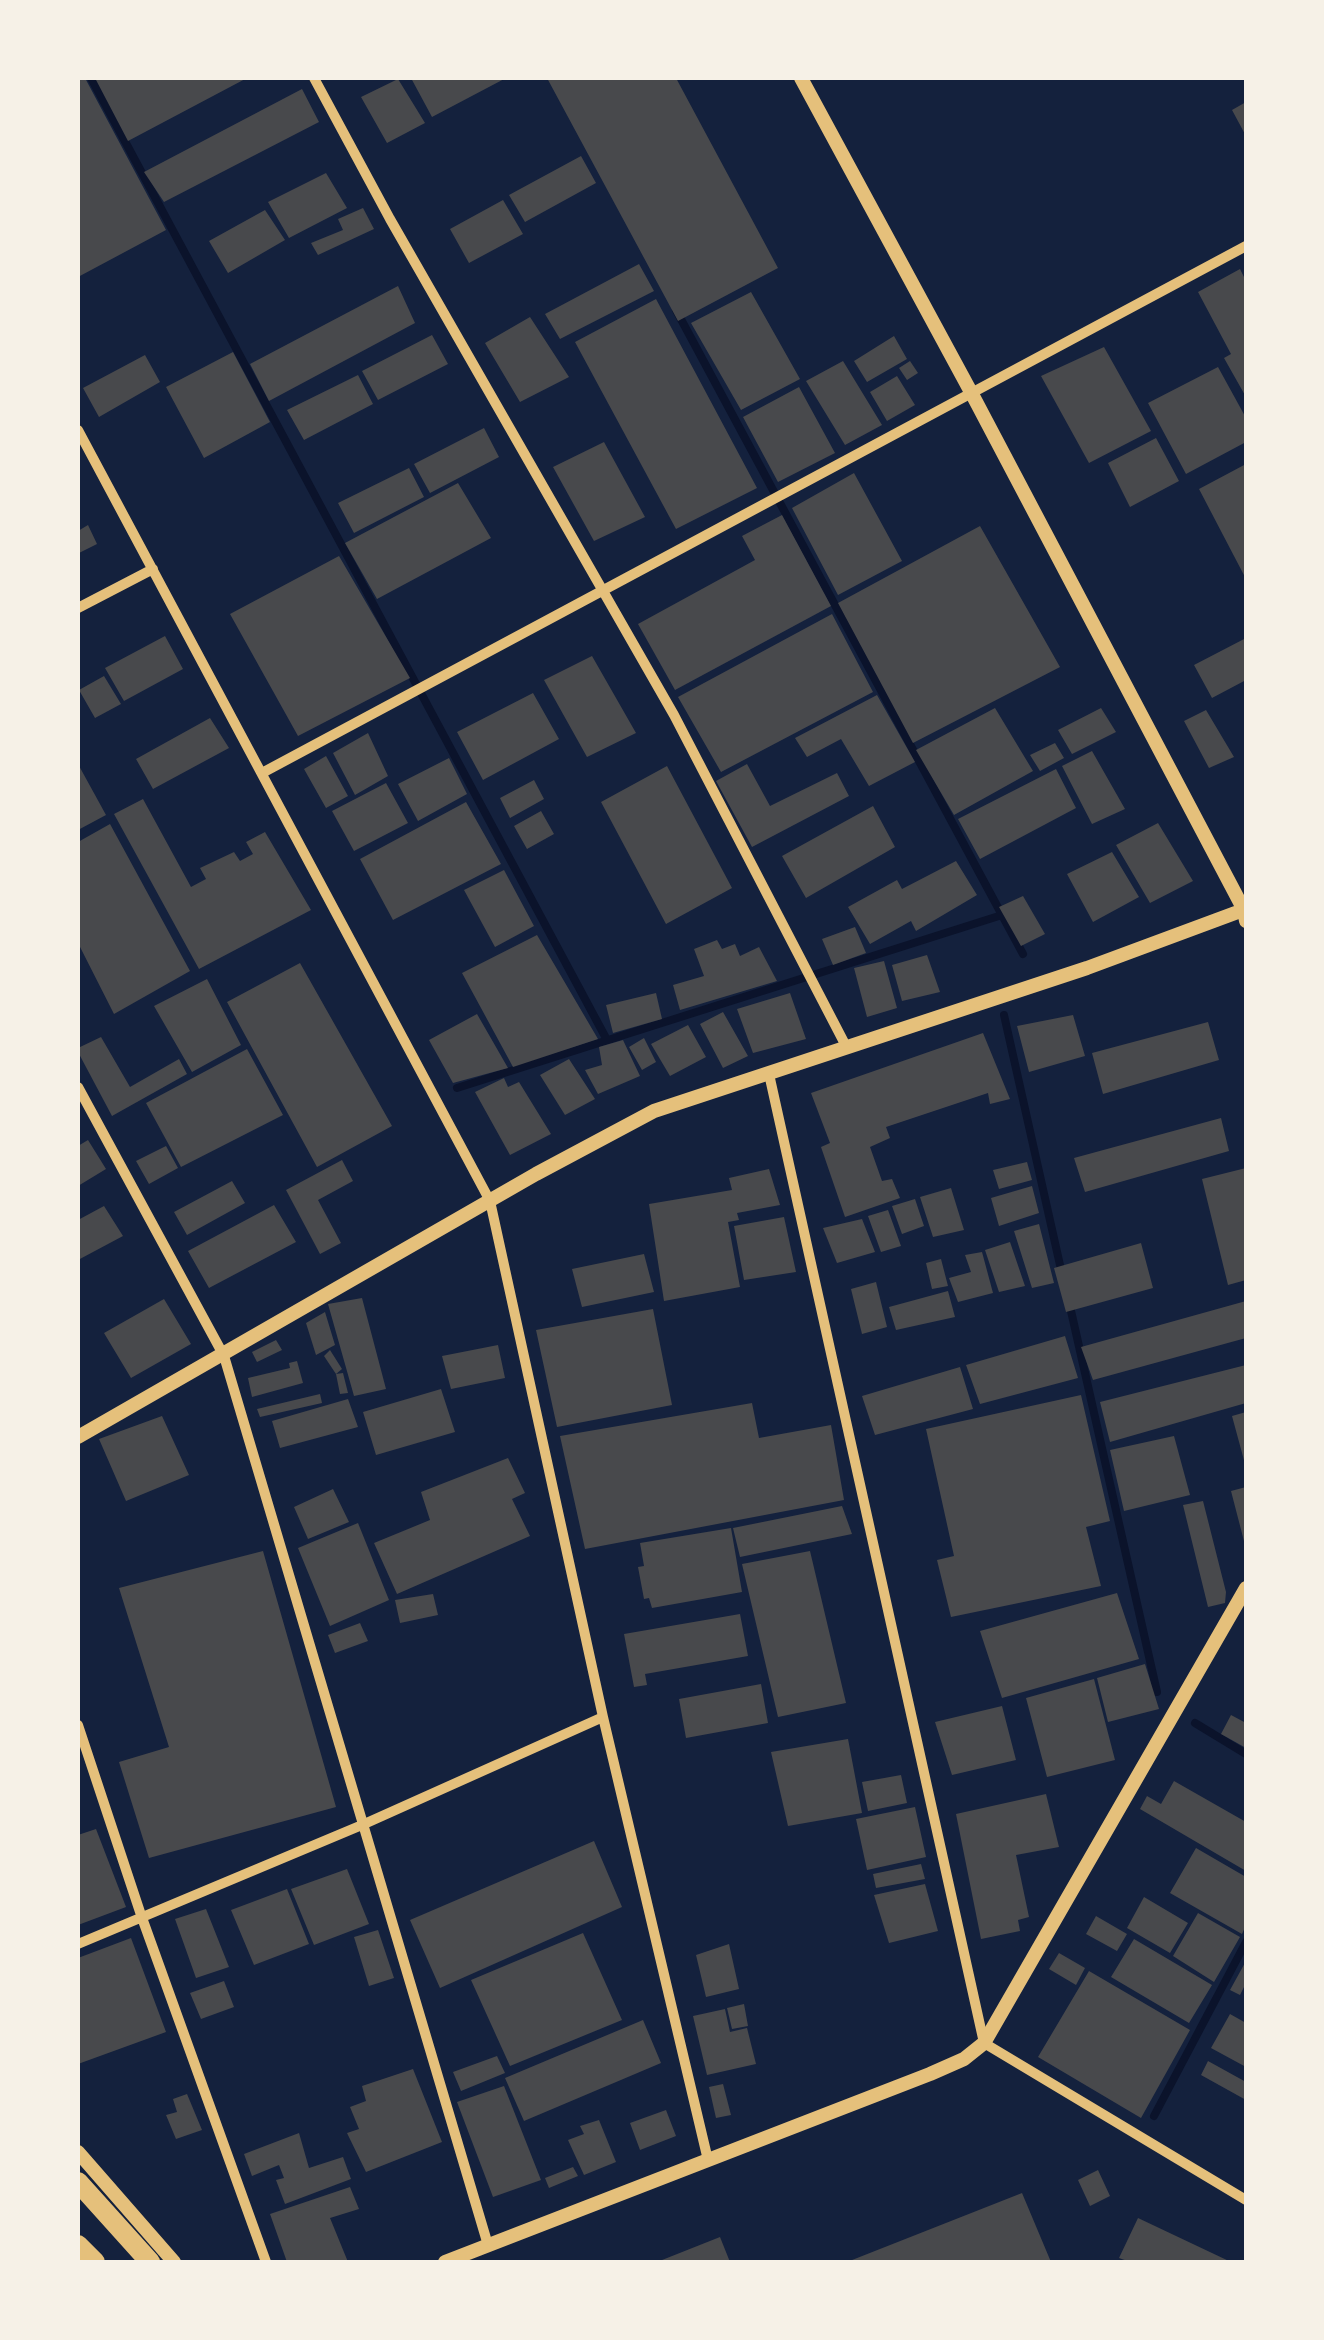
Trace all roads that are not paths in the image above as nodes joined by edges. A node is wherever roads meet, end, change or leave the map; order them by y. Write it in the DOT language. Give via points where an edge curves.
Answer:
graph roads {
  1 [pos="314,78"];
  2 [pos="801,78"];
  3 [pos="1246,246"];
  4 [pos="972,394"];
  5 [pos="78,430"];
  6 [pos="153,569"];
  7 [pos="604,591"];
  8 [pos="78,608"];
  9 [pos="262,772"];
  10 [pos="1246,913"];
  11 [pos="847,1048"];
  12 [pos="769,1074"];
  13 [pos="78,1087"];
  14 [pos="490,1201"];
  15 [pos="224,1356"];
  16 [pos="78,1437"];
  17 [pos="1246,1588"];
  18 [pos="603,1717"];
  19 [pos="78,1725"];
  20 [pos="362,1825"];
  21 [pos="141,1915"];
  22 [pos="78,1944"];
  23 [pos="984,2043"];
  24 [pos="78,2152"];
  25 [pos="708,2160"];
  26 [pos="78,2182"];
  27 [pos="78,2200"];
  28 [pos="1246,2200"];
  29 [pos="78,2245"];
  30 [pos="488,2245"];
  31 [pos="95,2262"];
  32 [pos="140,2262"];
  33 [pos="150,2262"];
  34 [pos="174,2262"];
  35 [pos="266,2262"];
  36 [pos="445,2262"];
  1 -- 7 [label="street"];
  2 -- 4 [label="street"];
  3 -- 4 [label="street"];
  4 -- 7 [label="street"];
  4 -- 10 [label="street"];
  5 -- 6 [label="street"];
  6 -- 8 [label="street"];
  6 -- 9 [label="street"];
  7 -- 9 [label="street"];
  7 -- 11 [label="street"];
  9 -- 14 [label="street"];
  10 -- 11 [label="street"];
  11 -- 12 [label="street"];
  12 -- 14 [label="street" via="654,1111"];
  12 -- 23 [label="street"];
  13 -- 15 [label="street"];
  14 -- 15 [label="street"];
  14 -- 18 [label="street"];
  15 -- 16 [label="street"];
  15 -- 20 [label="street"];
  17 -- 23 [label="street"];
  18 -- 20 [label="street"];
  18 -- 25 [label="street"];
  19 -- 21 [label="street"];
  20 -- 21 [label="street"];
  20 -- 30 [label="street"];
  21 -- 22 [label="street"];
  21 -- 35 [label="street"];
  23 -- 25 [label="street" via="964,2060"];
  23 -- 28 [label="street"];
  24 -- 34 [label="street"];
  25 -- 30 [label="street"];
  26 -- 33 [label="highway"];
  27 -- 32 [label="highway"];
  29 -- 31 [label="highway"];
  30 -- 36 [label="street"];
}
